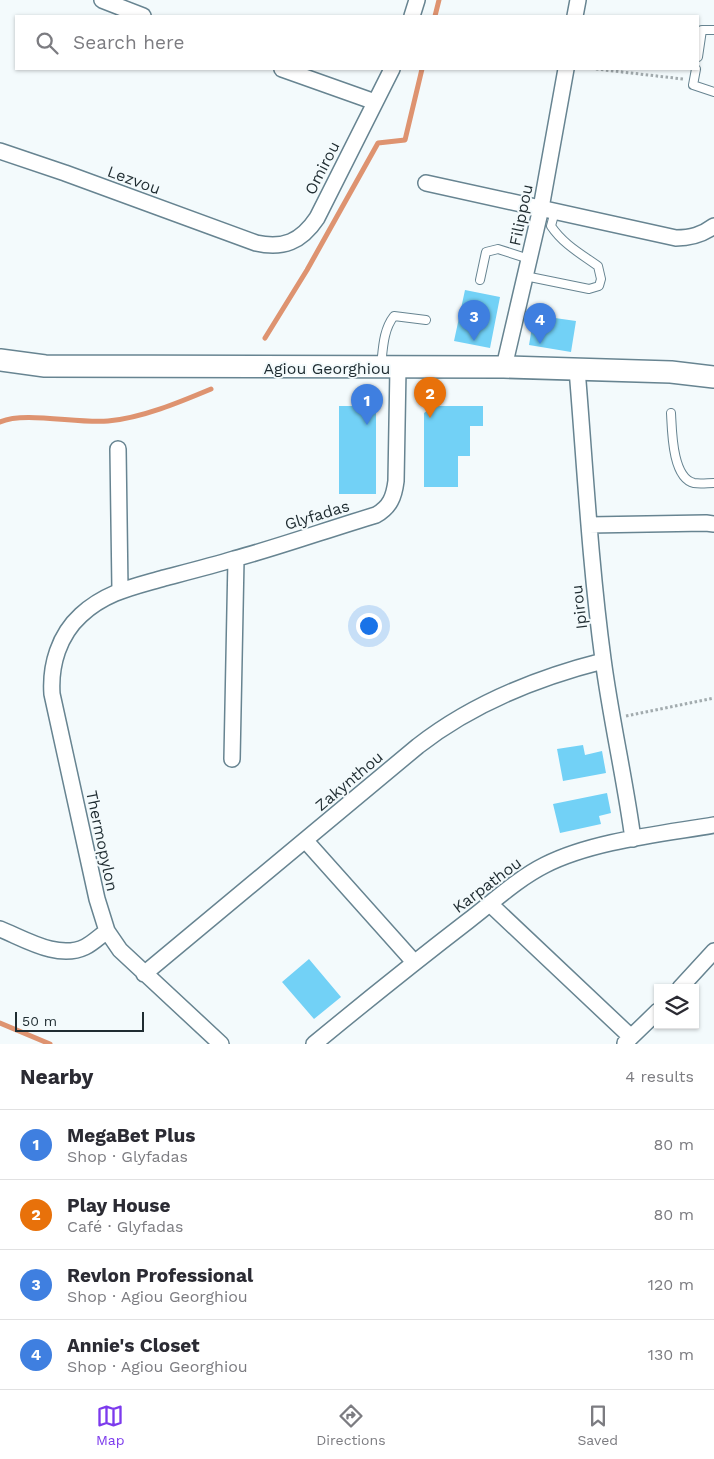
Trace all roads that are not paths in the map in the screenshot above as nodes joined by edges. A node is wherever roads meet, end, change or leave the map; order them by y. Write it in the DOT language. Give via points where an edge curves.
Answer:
graph roads {
  1 [pos="102,0"];
  2 [pos="417,0"];
  3 [pos="578,0"];
  4 [pos="140,15"];
  5 [pos="412,15"];
  6 [pos="575,15"];
  7 [pos="714,30"];
  8 [pos="699,50"];
  9 [pos="285,70"];
  10 [pos="391,70"];
  11 [pos="566,70"];
  12 [pos="696,70"];
  13 [pos="714,92"];
  14 [pos="375,102"];
  15 [pos="0,151"];
  16 [pos="426,183"];
  17 [pos="548,210"];
  18 [pos="714,226"];
  19 [pos="256,243"];
  20 [pos="529,258"];
  21 [pos="525,276"];
  22 [pos="480,280"];
  23 [pos="426,320"];
  24 [pos="0,360"];
  25 [pos="504,367"];
  26 [pos="389,368"];
  27 [pos="577,369"];
  28 [pos="714,377"];
  29 [pos="671,412"];
  30 [pos="118,449"];
  31 [pos="714,483"];
  32 [pos="714,524"];
  33 [pos="589,525"];
  34 [pos="236,559"];
  35 [pos="120,590"];
  36 [pos="88,609"];
  37 [pos="603,661"];
  38 [pos="232,759"];
  39 [pos="714,825"];
  40 [pos="633,839"];
  41 [pos="305,840"];
  42 [pos="490,904"];
  43 [pos="0,929"];
  44 [pos="107,930"];
  45 [pos="714,951"];
  46 [pos="414,962"];
  47 [pos="144,974"];
  48 [pos="684,984"];
  49 [pos="654,1015"];
  50 [pos="627,1041"];
  51 [pos="221,1044"];
  52 [pos="314,1044"];
  1 -- 4 [label="street"];
  2 -- 5 [label="street"];
  3 -- 6 [label="street"];
  7 -- 8 [label="lane" via="702,30"];
  9 -- 14 [label="street"];
  10 -- 14 [label="street, Omirou"];
  11 -- 17 [label="street, Filippou"];
  12 -- 13 [label="lane" via="693,85"];
  14 -- 19 [label="street, Omirou" via="308,231 285,244 270,246"];
  15 -- 19 [label="street, Lezvou"];
  16 -- 17 [label="street"];
  17 -- 18 [label="street" via="676,238 691,238"];
  17 -- 20 [label="street, Filippou"];
  17 -- 21 [label="lane" via="551,226 557,235 598,266 599,286 589,289"];
  20 -- 21 [label="street, Filippou"];
  20 -- 22 [label="lane" via="498,249 486,252"];
  21 -- 25 [label="street, Filippou"];
  23 -- 26 [label="lane" via="394,316 388,323 384,335"];
  24 -- 26 [label="main road, Agiou Georghiou" via="45,366"];
  25 -- 26 [label="main road, Agiou Georghiou"];
  25 -- 27 [label="main road, Agiou Georghiou"];
  26 -- 34 [label="street, Glyfadas" via="396,481 389,505 376,515"];
  27 -- 28 [label="main road, Agiou Georghiou"];
  27 -- 33 [label="street, Ipirou"];
  29 -- 31 [label="lane" via="672,443 686,479 694,483"];
  30 -- 35 [label="street"];
  32 -- 33 [label="street"];
  33 -- 37 [label="street, Ipirou"];
  34 -- 35 [label="street, Glyfadas"];
  34 -- 38 [label="street"];
  35 -- 36 [label="street, Glyfadas"];
  36 -- 44 [label="street, Thermopylon" via="69,629 60,645 52,685 97,899"];
  37 -- 40 [label="street, Ipirou"];
  37 -- 41 [label="street, Zakynthou" via="538,680 464,714 418,746"];
  39 -- 40 [label="street, Karpathou"];
  40 -- 42 [label="street, Karpathou" via="545,865 508,888"];
  41 -- 46 [label="street"];
  41 -- 47 [label="street, Zakynthou"];
  42 -- 46 [label="street, Karpathou"];
  42 -- 50 [label="street"];
  43 -- 44 [label="street" via="44,947 64,951 88,946"];
  44 -- 47 [label="street, Thermopylon" via="120,950"];
  45 -- 48 [label="street"];
  46 -- 52 [label="street, Karpathou"];
  47 -- 51 [label="street, Thermopylon"];
  49 -- 50 [label="street"];
}
